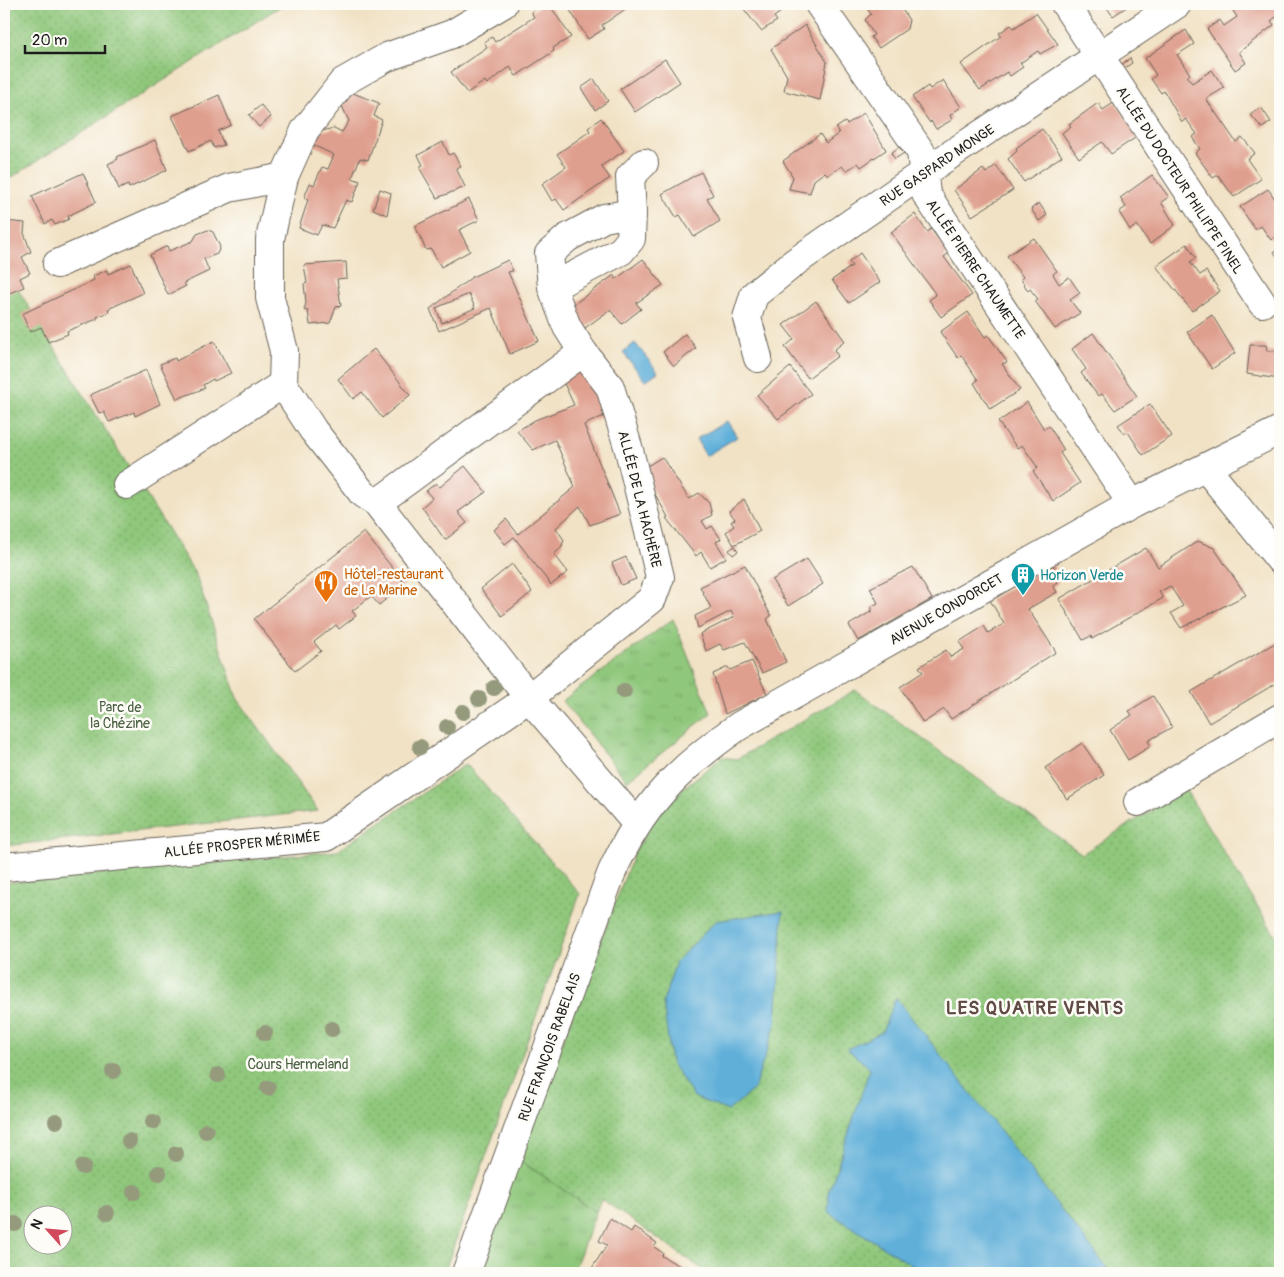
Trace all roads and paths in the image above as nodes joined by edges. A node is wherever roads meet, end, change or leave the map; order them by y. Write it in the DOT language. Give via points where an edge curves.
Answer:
graph roads {
  1 [pos="504,4"];
  2 [pos="819,4"];
  3 [pos="1065,4"];
  4 [pos="1178,4"];
  5 [pos="1099,57"];
  6 [pos="644,163"];
  7 [pos="923,173"];
  8 [pos="284,177"];
  9 [pos="632,212"];
  10 [pos="57,264"];
  11 [pos="552,287"];
  12 [pos="1262,303"];
  13 [pos="583,352"];
  14 [pos="758,358"];
  15 [pos="282,384"];
  16 [pos="1280,430"];
  17 [pos="1206,468"];
  18 [pos="127,486"];
  19 [pos="377,503"];
  20 [pos="1132,504"];
  21 [pos="1280,560"];
  22 [pos="529,698"];
  23 [pos="1280,718"];
  24 [pos="1138,802"];
  25 [pos="636,823"];
  26 [pos="4,867"];
  27 [pos="466,1273"];
  1 -- 8 [label="street" via="452,34 387,57 343,82 304,130"];
  2 -- 7 [label="street, ALLÉE PIERRE CHAUMETTE" via="921,152"];
  3 -- 5 [label="street, ALLÉE DU DOCTEUR PHILIPPE PINEL"];
  4 -- 5 [label="street, RUE GASPARD MONGE"];
  5 -- 7 [label="street, RUE GASPARD MONGE"];
  5 -- 12 [label="street, ALLÉE DU DOCTEUR PHILIPPE PINEL"];
  6 -- 9 [label="street" via="630,177"];
  7 -- 14 [label="street, RUE GASPARD MONGE" via="754,294 747,318"];
  7 -- 20 [label="street, ALLÉE PIERRE CHAUMETTE" via="926,194"];
  8 -- 10 [label="street" via="229,188"];
  8 -- 15 [label="street" via="270,239 270,298 284,351"];
  9 -- 11 [label="street" via="631,238 621,251"];
  9 -- 11 [label="street, ALLÉE DE LA HACHÈRE" via="604,218 567,238 549,254"];
  11 -- 13 [label="street, ALLÉE DE LA HACHÈRE" via="567,327"];
  13 -- 19 [label="street"];
  13 -- 22 [label="street, ALLÉE DE LA HACHÈRE" via="610,387 660,577 652,599"];
  15 -- 18 [label="street"];
  15 -- 19 [label="street" via="363,494"];
  16 -- 17 [label="street, AVENUE CONDORCET"];
  17 -- 20 [label="street, AVENUE CONDORCET"];
  17 -- 21 [label="street"];
  19 -- 22 [label="street"];
  20 -- 25 [label="street, AVENUE CONDORCET" via="739,726 710,746 667,785"];
  22 -- 25 [label="street"];
  22 -- 26 [label="street, ALLÉE PROSPER MÉRIMÉE" via="326,837"];
  23 -- 24 [label="street"];
  25 -- 27 [label="street, RUE FRANÇOIS RABELAIS" via="599,905"];
}
